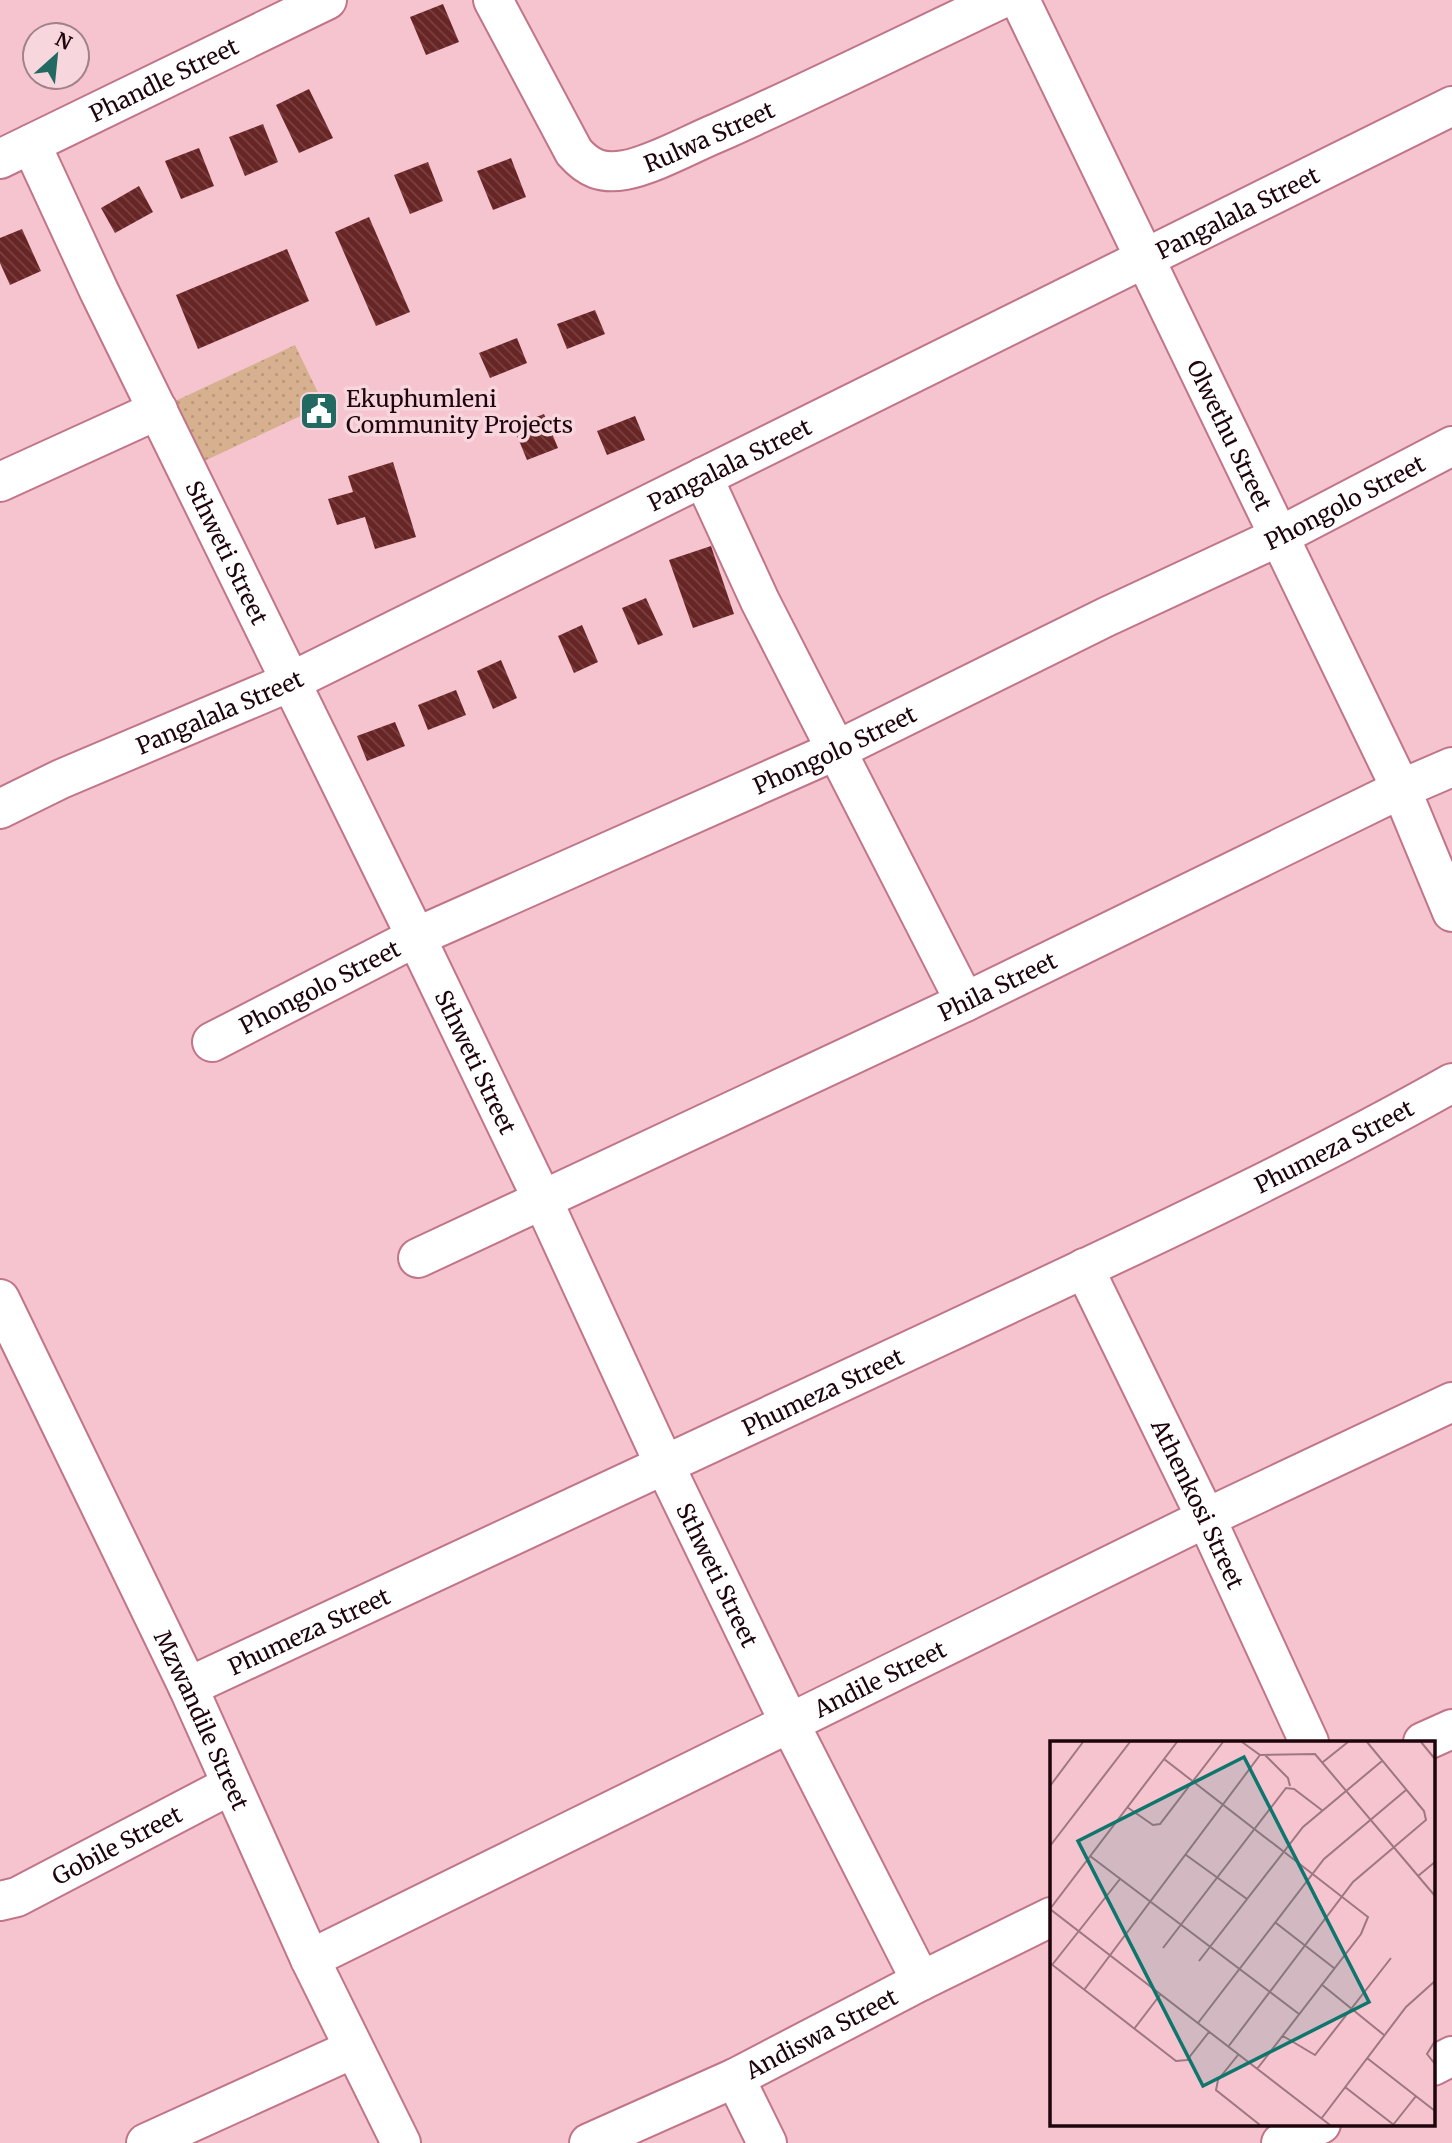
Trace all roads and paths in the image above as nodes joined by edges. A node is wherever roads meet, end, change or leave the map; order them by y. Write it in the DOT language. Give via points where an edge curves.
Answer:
graph roads {
  1 [pos="327,0"];
  2 [pos="493,0"];
  3 [pos="999,0"];
  4 [pos="1020,0"];
  5 [pos="1452,106"];
  6 [pos="15,151"];
  7 [pos="1145,258"];
  8 [pos="158,410"];
  9 [pos="1452,446"];
  10 [pos="703,477"];
  11 [pos="0,482"];
  12 [pos="1278,537"];
  13 [pos="290,681"];
  14 [pos="837,750"];
  15 [pos="1452,767"];
  16 [pos="1401,789"];
  17 [pos="0,809"];
  18 [pos="1452,912"];
  19 [pos="416,937"];
  20 [pos="965,1002"];
  21 [pos="212,1042"];
  22 [pos="1452,1083"];
  23 [pos="543,1201"];
  24 [pos="418,1258"];
  25 [pos="1084,1268"];
  26 [pos="0,1299"];
  27 [pos="14,1364"];
  28 [pos="1452,1402"];
  29 [pos="665,1466"];
  30 [pos="1206,1518"];
  31 [pos="188,1686"];
  32 [pos="789,1722"];
  33 [pos="1452,1729"];
  34 [pos="1309,1741"];
  35 [pos="1425,1741"];
  36 [pos="231,1785"];
  37 [pos="0,1901"];
  38 [pos="1050,1917"];
  39 [pos="310,1959"];
  40 [pos="921,1981"];
  41 [pos="353,2049"];
  42 [pos="1452,2056"];
  43 [pos="1434,2065"];
  44 [pos="734,2078"];
  45 [pos="146,2143"];
  46 [pos="401,2143"];
  47 [pos="589,2143"];
  48 [pos="767,2143"];
  1 -- 6 [label="street, Phandle Street"];
  2 -- 3 [label="street, Rulwa Street" via="574,152 585,165 604,171 627,170 751,118"];
  4 -- 7 [label="street, Olwethu Street"];
  5 -- 7 [label="street, Pangalala Street"];
  6 -- 8 [label="street, Sthweti Street"];
  7 -- 10 [label="street, Pangalala Street"];
  7 -- 12 [label="street, Olwethu Street"];
  8 -- 11 [label="street"];
  8 -- 13 [label="street, Sthweti Street"];
  9 -- 12 [label="street, Phongolo Street"];
  10 -- 13 [label="street, Pangalala Street"];
  10 -- 14 [label="street"];
  12 -- 14 [label="street, Phongolo Street"];
  12 -- 16 [label="street, Olwethu Street"];
  13 -- 17 [label="street, Pangalala Street"];
  13 -- 19 [label="street, Sthweti Street"];
  14 -- 19 [label="street, Phongolo Street"];
  14 -- 20 [label="street"];
  15 -- 16 [label="street, Phila Street"];
  16 -- 18 [label="street, Olwethu Street"];
  16 -- 20 [label="street, Phila Street"];
  19 -- 21 [label="street, Phongolo Street"];
  19 -- 23 [label="street, Sthweti Street"];
  20 -- 23 [label="street, Phila Street"];
  22 -- 25 [label="street, Phumeza Street"];
  23 -- 24 [label="street, Phila Street"];
  23 -- 29 [label="street, Sthweti Street"];
  25 -- 29 [label="street, Phumeza Street"];
  25 -- 30 [label="street, Athenkosi Street"];
  26 -- 27 [label="street, Mzwandile Street"];
  27 -- 31 [label="street, Mzwandile Street"];
  28 -- 30 [label="street, Andile Street"];
  29 -- 31 [label="street, Phumeza Street"];
  29 -- 32 [label="street, Sthweti Street"];
  30 -- 32 [label="street, Andile Street"];
  30 -- 34 [label="street, Athenkosi Street"];
  31 -- 36 [label="street, Mzwandile Street"];
  32 -- 39 [label="street, Andile Street"];
  32 -- 40 [label="street, Sthweti Street"];
  33 -- 35 [label="street"];
  36 -- 37 [label="street, Gobile Street"];
  36 -- 39 [label="street, Mzwandile Street"];
  38 -- 40 [label="street, Andiswa Street"];
  39 -- 41 [label="street, Mzwandile Street"];
  40 -- 44 [label="street, Andiswa Street"];
  41 -- 45 [label="street"];
  41 -- 46 [label="street, Mzwandile Street"];
  42 -- 43 [label="street"];
  44 -- 47 [label="street, Andiswa Street"];
  44 -- 48 [label="street"];
}
